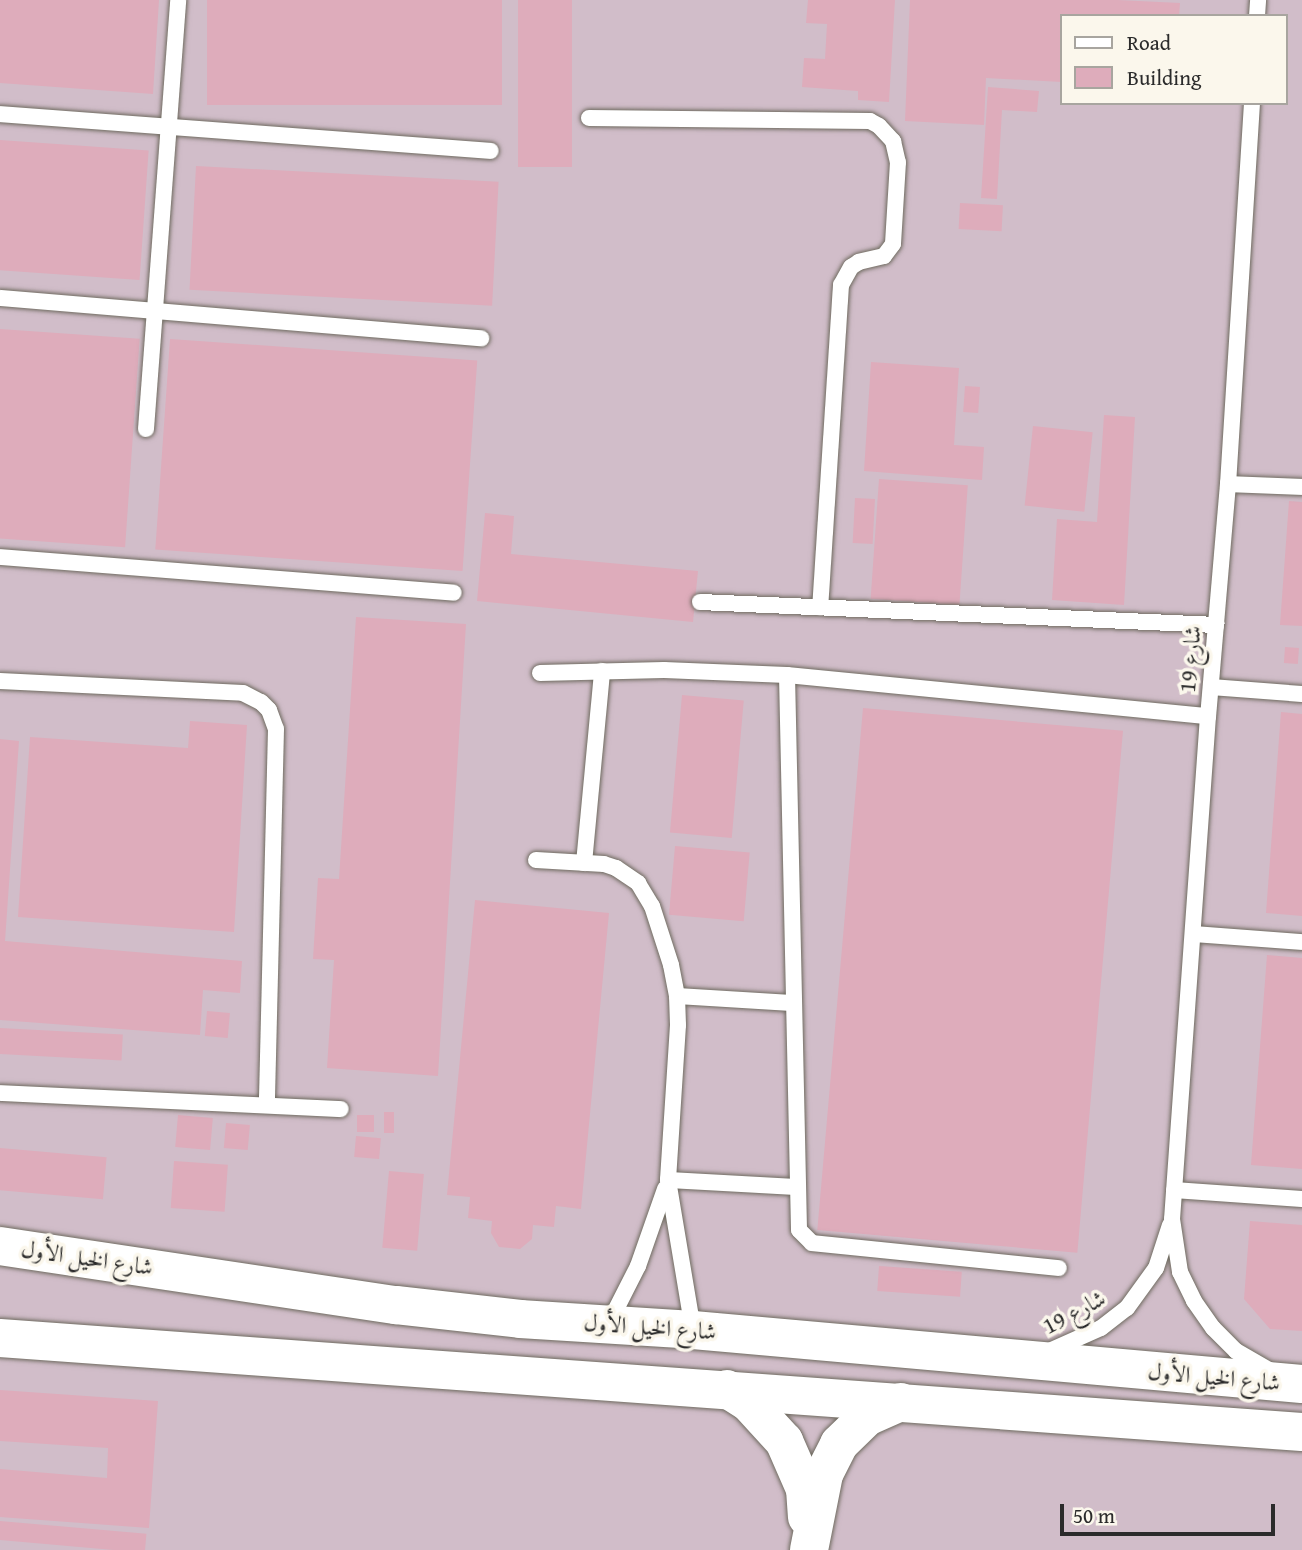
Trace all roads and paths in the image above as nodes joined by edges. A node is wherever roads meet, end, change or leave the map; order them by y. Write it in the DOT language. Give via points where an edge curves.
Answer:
graph roads {
  1 [pos="178,0"];
  2 [pos="1252,105"];
  3 [pos="0,114"];
  4 [pos="589,118"];
  5 [pos="169,127"];
  6 [pos="491,151"];
  7 [pos="0,298"];
  8 [pos="156,310"];
  9 [pos="481,338"];
  10 [pos="146,429"];
  11 [pos="1228,484"];
  12 [pos="1302,487"];
  13 [pos="0,557"];
  14 [pos="454,593"];
  15 [pos="700,602"];
  16 [pos="820,607"];
  17 [pos="1216,625"];
  18 [pos="602,671"];
  19 [pos="540,673"];
  20 [pos="787,675"];
  21 [pos="0,681"];
  22 [pos="1211,687"];
  23 [pos="1302,694"];
  24 [pos="1208,716"];
  25 [pos="536,860"];
  26 [pos="584,863"];
  27 [pos="1195,934"];
  28 [pos="1302,942"];
  29 [pos="677,996"];
  30 [pos="792,1003"];
  31 [pos="0,1093"];
  32 [pos="267,1105"];
  33 [pos="341,1109"];
  34 [pos="668,1180"];
  35 [pos="797,1187"];
  36 [pos="1174,1190"];
  37 [pos="1302,1199"];
  38 [pos="1172,1219"];
  39 [pos="0,1246"];
  40 [pos="1059,1268"];
  41 [pos="609,1324"];
  42 [pos="693,1330"];
  43 [pos="0,1338"];
  44 [pos="1025,1361"];
  45 [pos="1297,1384"];
  46 [pos="727,1389"];
  47 [pos="903,1401"];
  48 [pos="1302,1432"];
  49 [pos="809,1545"];
  1 -- 5 [label="lane"];
  2 -- 11 [label="lane, شارع 19"];
  3 -- 5 [label="lane"];
  4 -- 16 [label="lane" via="870,121 893,141 898,162 893,244 884,256 851,267 841,285"];
  5 -- 6 [label="lane"];
  5 -- 8 [label="lane"];
  7 -- 8 [label="lane"];
  8 -- 9 [label="lane"];
  8 -- 10 [label="lane"];
  11 -- 12 [label="lane"];
  11 -- 17 [label="lane, شارع 19"];
  13 -- 14 [label="lane"];
  15 -- 16 [label="lane"];
  16 -- 17 [label="lane"];
  17 -- 22 [label="lane, شارع 19"];
  18 -- 19 [label="lane"];
  18 -- 20 [label="lane"];
  18 -- 26 [label="lane"];
  20 -- 24 [label="lane"];
  20 -- 30 [label="lane"];
  21 -- 32 [label="lane" via="243,693 268,710 276,729"];
  22 -- 23 [label="lane"];
  22 -- 24 [label="lane, شارع 19"];
  24 -- 27 [label="lane, شارع 19"];
  25 -- 26 [label="lane"];
  26 -- 29 [label="lane" via="616,868 646,893"];
  27 -- 28 [label="lane"];
  27 -- 36 [label="lane, شارع 19"];
  29 -- 30 [label="lane"];
  29 -- 34 [label="lane"];
  30 -- 35 [label="lane"];
  31 -- 32 [label="lane"];
  32 -- 33 [label="lane"];
  34 -- 35 [label="lane"];
  34 -- 41 [label="lane" via="643,1253"];
  34 -- 42 [label="lane"];
  35 -- 40 [label="lane" via="799,1230 812,1243"];
  36 -- 37 [label="lane"];
  36 -- 38 [label="lane, شارع 19"];
  38 -- 44 [label="lane, شارع 19" via="1156,1268 1127,1308 1101,1328"];
  38 -- 45 [label="lane, شارع 19" via="1180,1272 1213,1328 1236,1351"];
  39 -- 41 [label="main road, شارع الخيل الأول" via="396,1305"];
  41 -- 42 [label="main road, شارع الخيل الأول"];
  42 -- 44 [label="main road, شارع الخيل الأول"];
  43 -- 46 [label="main road, شارع الخيل الأول"];
  44 -- 45 [label="main road, شارع الخيل الأول"];
  46 -- 47 [label="main road, شارع الخيل الأول"];
  46 -- 49 [label="main road" via="749,1404 784,1441 805,1489"];
  47 -- 48 [label="main road, شارع الخيل الأول"];
  47 -- 49 [label="main road" via="867,1417 839,1444 824,1474"];
}
